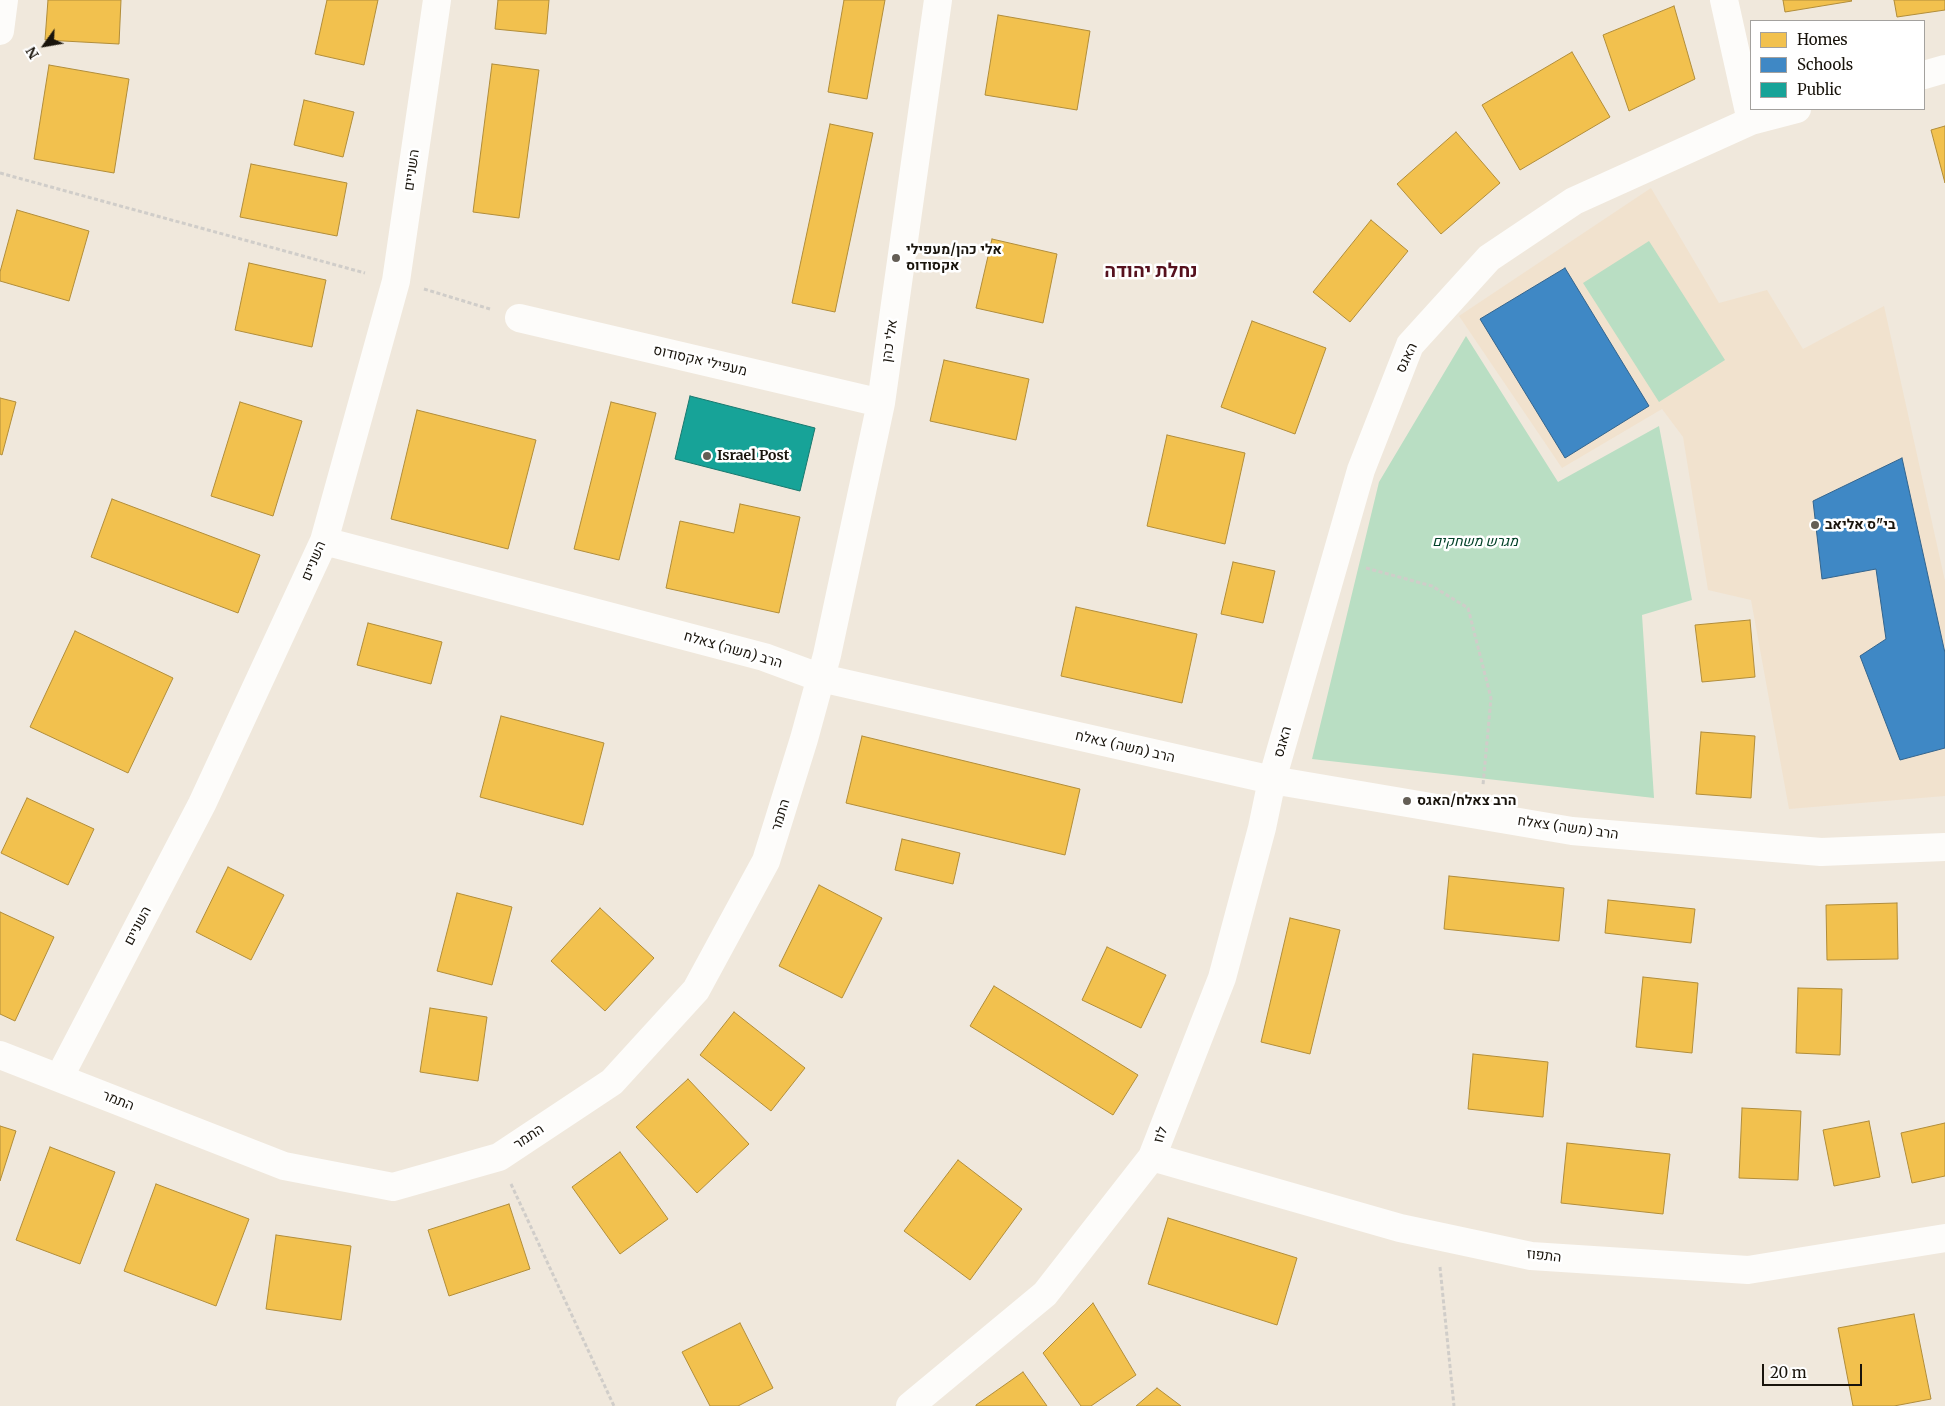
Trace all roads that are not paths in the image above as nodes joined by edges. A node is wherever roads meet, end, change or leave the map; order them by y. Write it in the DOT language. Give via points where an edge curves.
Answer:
graph roads {
  1 [pos="4,0"];
  2 [pos="437,0"];
  3 [pos="938,0"];
  4 [pos="1724,0"];
  5 [pos="0,32"];
  6 [pos="1945,69"];
  7 [pos="1925,75"];
  8 [pos="1793,110"];
  9 [pos="1751,121"];
  10 [pos="519,318"];
  11 [pos="881,404"];
  12 [pos="324,541"];
  13 [pos="821,678"];
  14 [pos="1272,780"];
  15 [pos="1945,847"];
  16 [pos="0,1056"];
  17 [pos="59,1078"];
  18 [pos="1152,1157"];
  19 [pos="1945,1238"];
  20 [pos="910,1406"];
  1 -- 5 [label="street"];
  2 -- 12 [label="street, השניים" via="396,281"];
  3 -- 11 [label="street, אלי כהן"];
  4 -- 9 [label="street"];
  6 -- 7 [label="street"];
  8 -- 9 [label="street, האגס"];
  9 -- 14 [label="street, האגס" via="1574,201 1489,258 1410,345 1361,470"];
  10 -- 11 [label="street, מעפילי אקסודוס"];
  11 -- 13 [label="street, אלי כהן"];
  12 -- 13 [label="street, הרב (משה) צאלח" via="764,656"];
  12 -- 17 [label="street, השניים" via="202,804"];
  13 -- 14 [label="street, הרב (משה) צאלח"];
  13 -- 17 [label="street, התמר" via="766,861 696,990 612,1082 499,1157 393,1187 284,1166"];
  14 -- 15 [label="street, הרב (משה) צאלח" via="1572,831 1821,852"];
  14 -- 18 [label="street, לוז" via="1222,978"];
  16 -- 17 [label="street, התמר"];
  18 -- 19 [label="street, התפוז" via="1400,1228 1531,1256 1748,1270"];
  18 -- 20 [label="street, לוז" via="1046,1294"];
}
